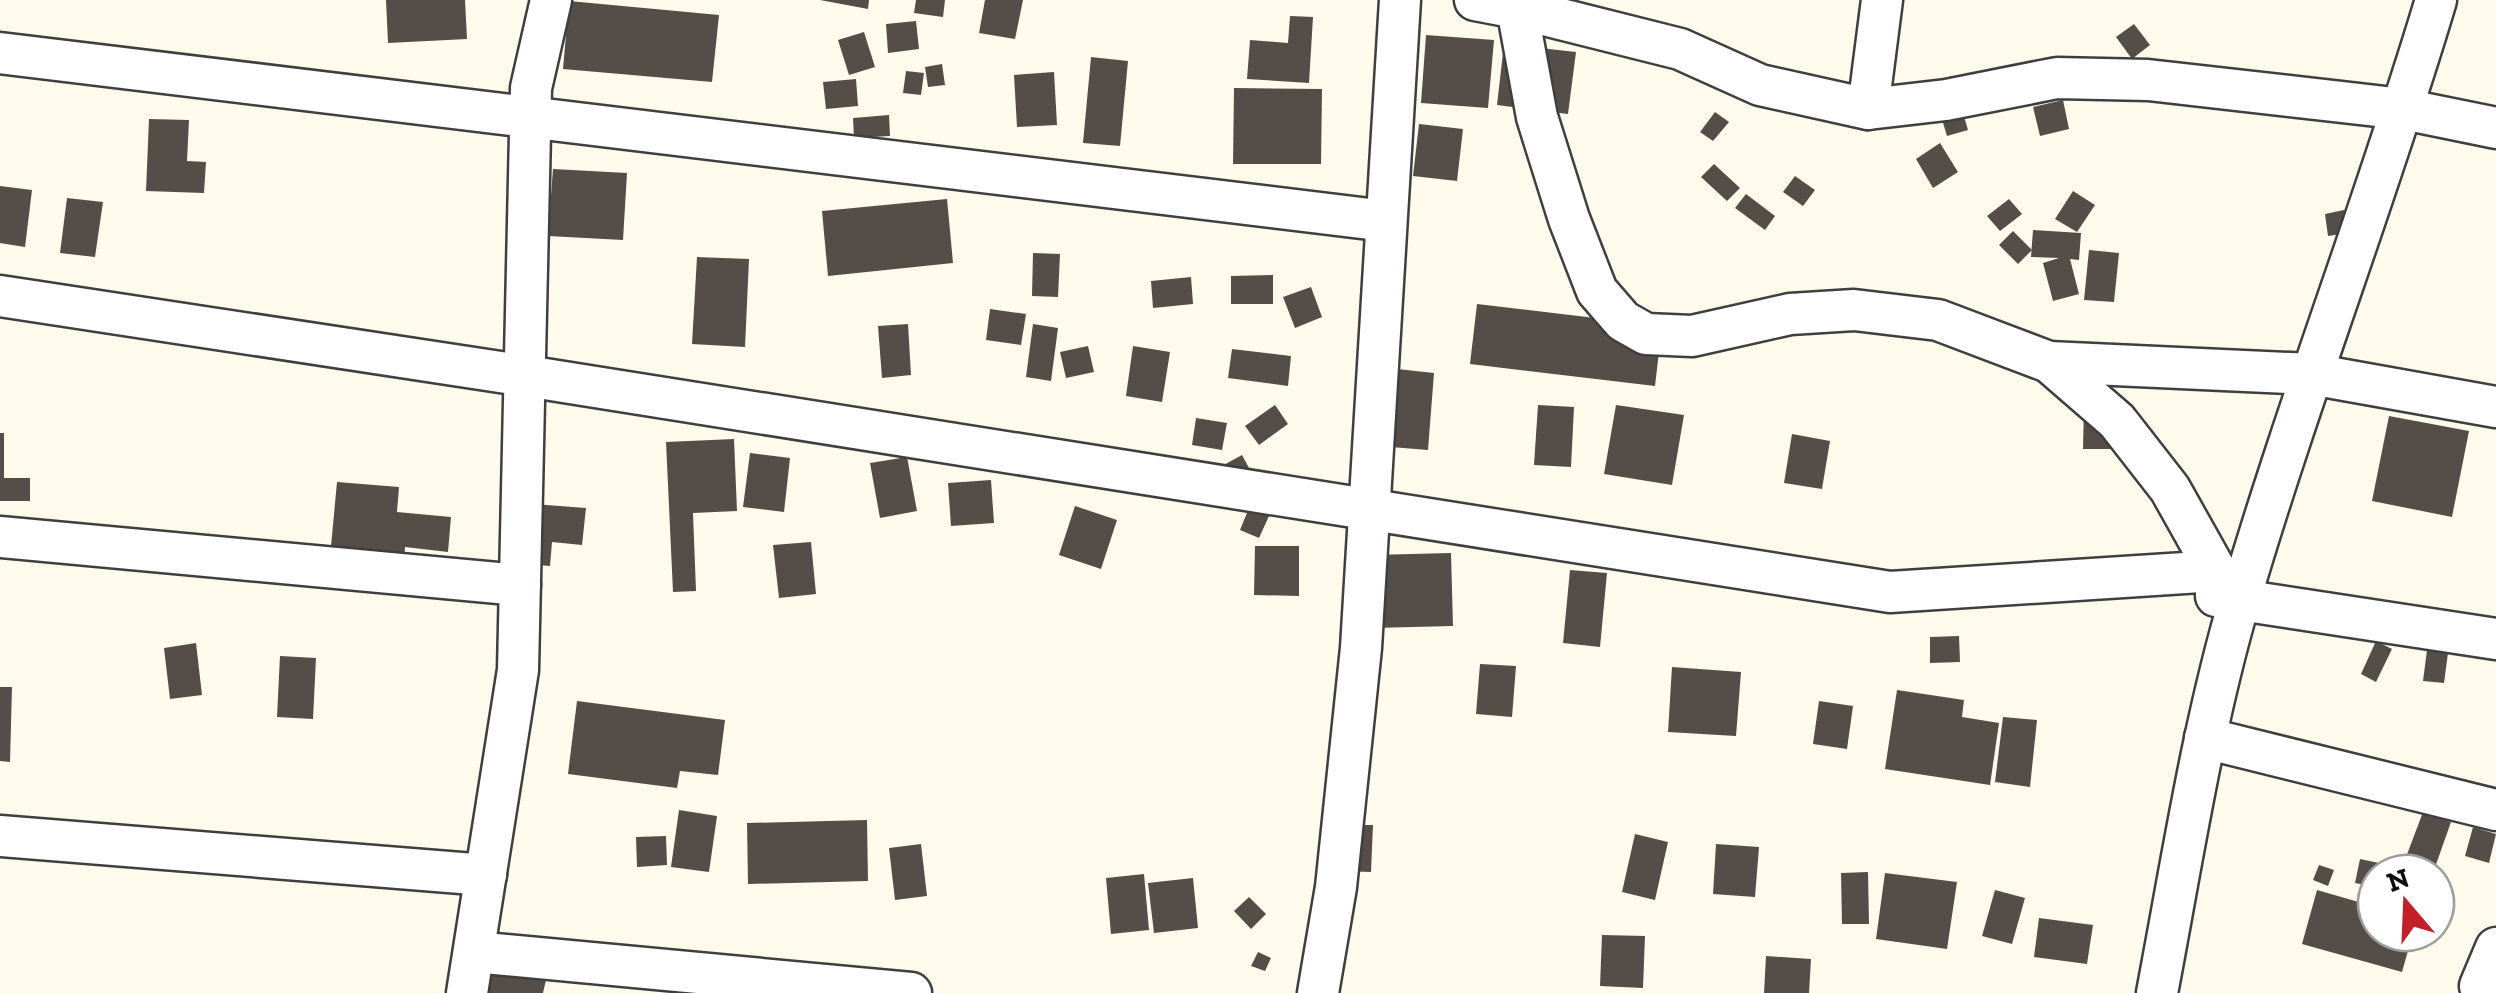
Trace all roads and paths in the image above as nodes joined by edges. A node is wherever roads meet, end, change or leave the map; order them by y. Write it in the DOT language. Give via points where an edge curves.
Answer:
graph roads {
  1 [pos="551,0"];
  2 [pos="1400,0"];
  3 [pos="1475,0"];
  4 [pos="1882,0"];
  5 [pos="2436,0"];
  6 [pos="1517,8"];
  7 [pos="0,53"];
  8 [pos="1868,109"];
  9 [pos="2403,109"];
  10 [pos="530,117"];
  11 [pos="2496,128"];
  12 [pos="1386,222"];
  13 [pos="0,296"];
  14 [pos="2050,362"];
  15 [pos="2311,374"];
  16 [pos="526,376"];
  17 [pos="2496,407"];
  18 [pos="1368,509"];
  19 [pos="0,538"];
  20 [pos="520,585"];
  21 [pos="2228,586"];
  22 [pos="2496,639"];
  23 [pos="2206,738"];
  24 [pos="2496,810"];
  25 [pos="0,836"];
  26 [pos="486,875"];
  27 [pos="2496,948"];
  28 [pos="474,952"];
  29 [pos="467,993"];
  30 [pos="911,993"];
  31 [pos="1318,993"];
  32 [pos="2156,993"];
  33 [pos="2482,993"];
  1 -- 10 [label="street" via="530,88"];
  2 -- 12 [label="street"];
  3 -- 6 [label="street"];
  4 -- 8 [label="street"];
  5 -- 9 [label="street"];
  6 -- 8 [label="street" via="1680,49 1760,85"];
  6 -- 14 [label="street" via="1537,117 1569,219 1597,291 1623,321 1646,334 1692,336 1790,314 1854,310 1938,320"];
  7 -- 10 [label="street"];
  8 -- 9 [label="street" via="2056,78 2148,80"];
  9 -- 11 [label="street"];
  9 -- 15 [label="street"];
  10 -- 12 [label="street"];
  10 -- 16 [label="street"];
  12 -- 18 [label="street"];
  13 -- 16 [label="street"];
  14 -- 15 [label="street"];
  14 -- 21 [label="street" via="2116,421 2170,490"];
  15 -- 17 [label="street"];
  15 -- 21 [label="street"];
  16 -- 18 [label="street"];
  16 -- 20 [label="street"];
  18 -- 21 [label="street" via="1890,592"];
  18 -- 31 [label="street" via="1361,648"];
  19 -- 20 [label="street"];
  20 -- 26 [label="street" via="518,670"];
  21 -- 22 [label="street"];
  21 -- 23 [label="street"];
  23 -- 24 [label="street"];
  23 -- 32 [label="street"];
  25 -- 26 [label="street"];
  26 -- 28 [label="street"];
  27 -- 33 [label="street"];
  28 -- 29 [label="street"];
  28 -- 30 [label="street"];
}
